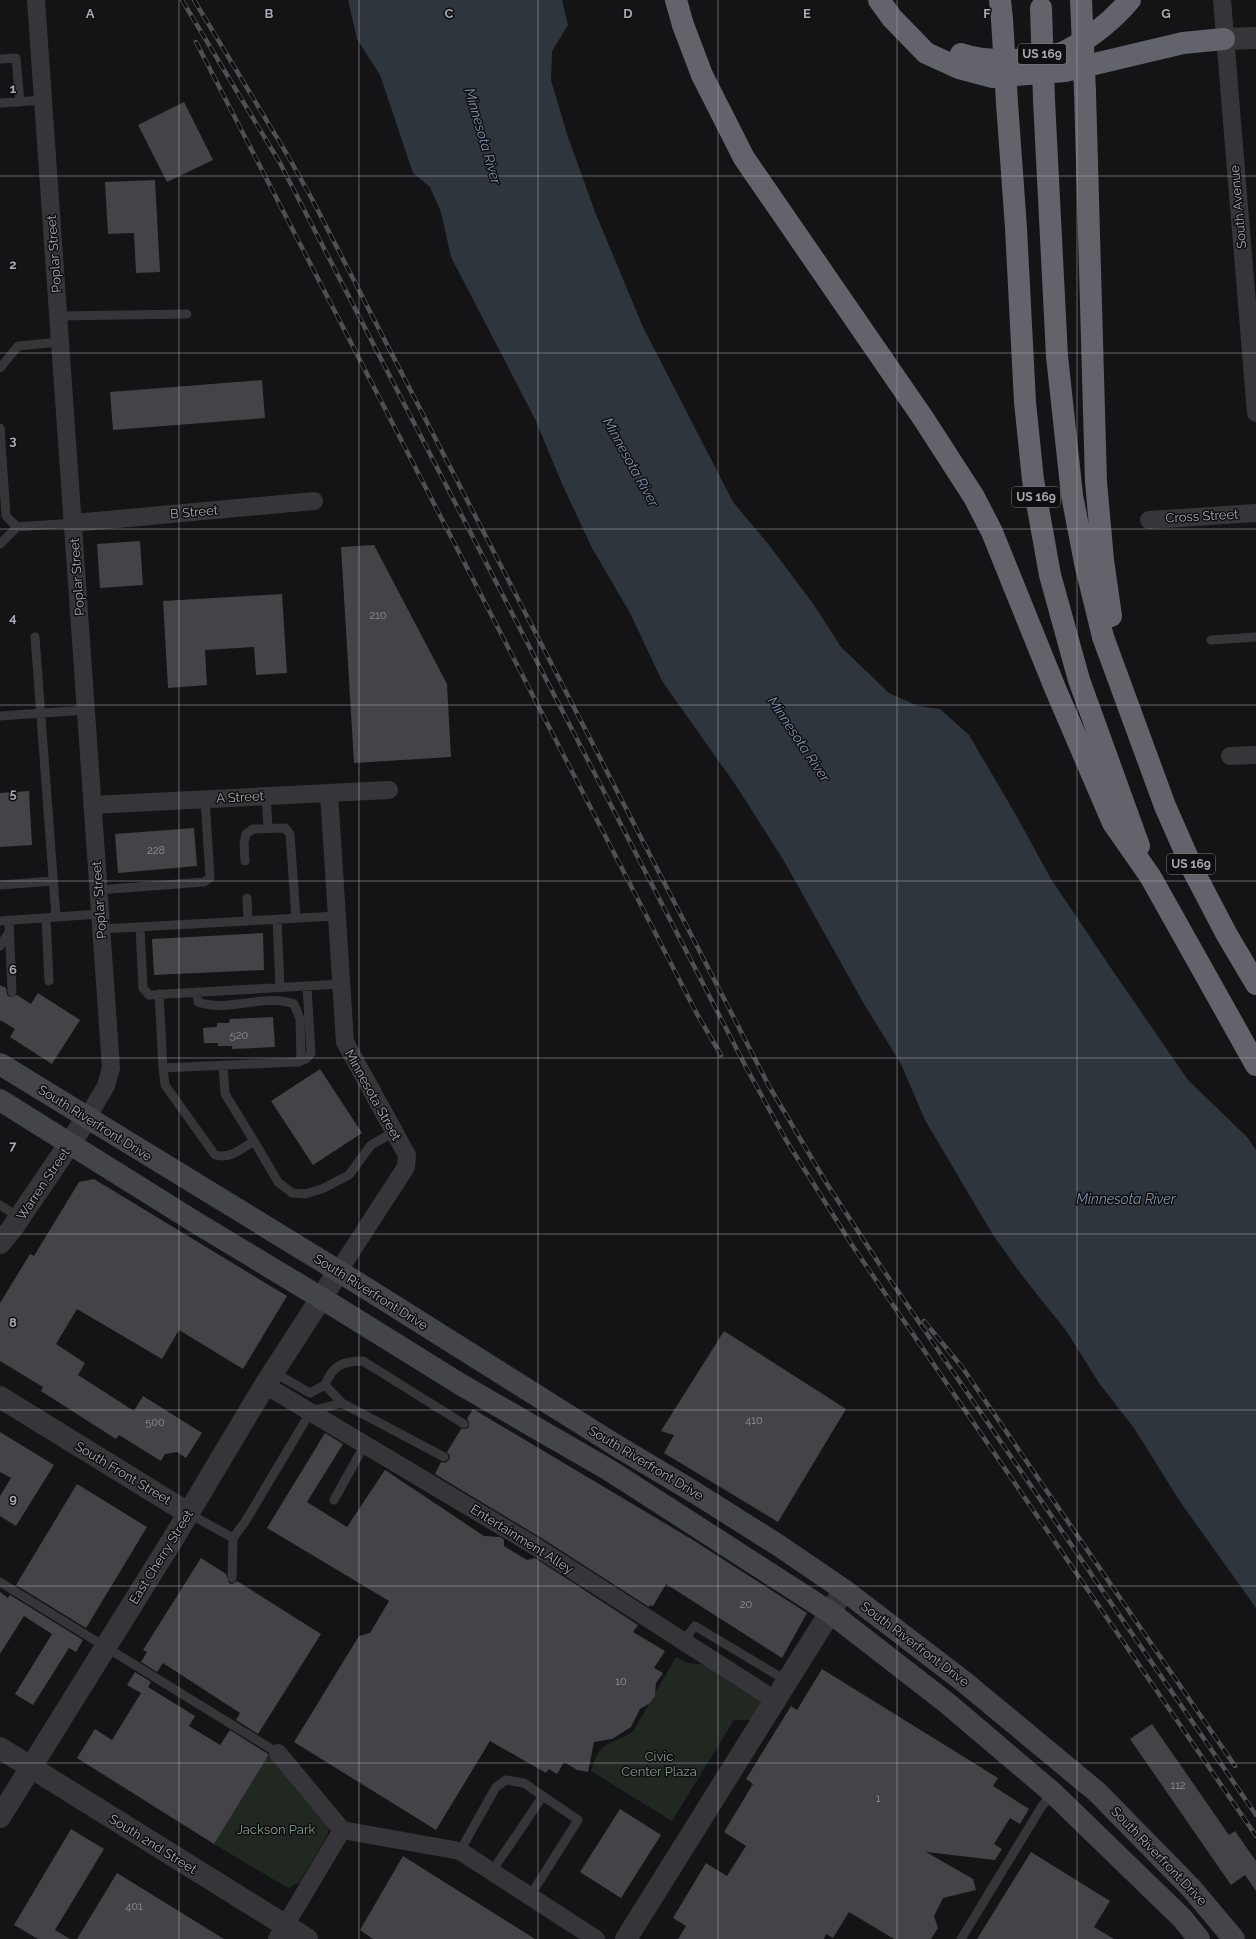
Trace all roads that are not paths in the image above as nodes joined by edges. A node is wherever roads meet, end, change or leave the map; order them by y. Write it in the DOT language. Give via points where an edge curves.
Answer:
graph roads {
  1 [pos="36,0"];
  2 [pos="676,0"];
  3 [pos="879,0"];
  4 [pos="1081,0"];
  5 [pos="1130,0"];
  6 [pos="1222,0"];
  7 [pos="1040,4"];
  8 [pos="1001,9"];
  9 [pos="892,18"];
  10 [pos="1256,38"];
  11 [pos="1224,39"];
  12 [pos="0,59"];
  13 [pos="44,100"];
  14 [pos="20,102"];
  15 [pos="0,103"];
  16 [pos="187,314"];
  17 [pos="59,316"];
  18 [pos="61,342"];
  19 [pos="0,368"];
  20 [pos="1256,413"];
  21 [pos="0,428"];
  22 [pos="314,502"];
  23 [pos="1256,513"];
  24 [pos="1149,520"];
  25 [pos="74,523"];
  26 [pos="17,527"];
  27 [pos="0,544"];
  28 [pos="35,637"];
  29 [pos="1256,637"];
  30 [pos="1210,640"];
  31 [pos="86,710"];
  32 [pos="40,713"];
  33 [pos="0,716"];
  34 [pos="1139,738"];
  35 [pos="1256,755"];
  36 [pos="1230,756"];
  37 [pos="389,790"];
  38 [pos="329,793"];
  39 [pos="266,796"];
  40 [pos="205,799"];
  41 [pos="92,805"];
  42 [pos="268,828"];
  43 [pos="245,861"];
  44 [pos="1150,876"];
  45 [pos="53,881"];
  46 [pos="0,885"];
  47 [pos="98,890"];
  48 [pos="247,898"];
  49 [pos="337,916"];
  50 [pos="51,917"];
  51 [pos="296,918"];
  52 [pos="277,919"];
  53 [pos="4,920"];
  54 [pos="248,921"];
  55 [pos="100,922"];
  56 [pos="140,927"];
  57 [pos="9,932"];
  58 [pos="0,946"];
  59 [pos="49,981"];
  60 [pos="341,984"];
  61 [pos="1256,984"];
  62 [pos="307,986"];
  63 [pos="280,988"];
  64 [pos="12,992"];
  65 [pos="197,992"];
  66 [pos="159,994"];
  67 [pos="1221,999"];
  68 [pos="1256,1050"];
  69 [pos="301,1061"];
  70 [pos="0,1064"];
  71 [pos="223,1065"];
  72 [pos="1256,1065"];
  73 [pos="163,1068"];
  74 [pos="0,1100"];
  75 [pos="87,1118"];
  76 [pos="394,1132"];
  77 [pos="254,1141"];
  78 [pos="70,1144"];
  79 [pos="0,1205"];
  80 [pos="20,1218"];
  81 [pos="0,1243"];
  82 [pos="338,1272"];
  83 [pos="321,1298"];
  84 [pos="269,1378"];
  85 [pos="325,1385"];
  86 [pos="0,1397"];
  87 [pos="342,1403"];
  88 [pos="311,1411"];
  89 [pos="464,1424"];
  90 [pos="366,1444"];
  91 [pos="444,1457"];
  92 [pos="334,1500"];
  93 [pos="188,1513"];
  94 [pos="233,1538"];
  95 [pos="232,1578"];
  96 [pos="0,1582"];
  97 [pos="844,1590"];
  98 [pos="831,1613"];
  99 [pos="683,1641"];
  100 [pos="105,1647"];
  101 [pos="787,1681"];
  102 [pos="775,1700"];
  103 [pos="0,1748"];
  104 [pos="278,1753"];
  105 [pos="32,1768"];
  106 [pos="1053,1793"];
  107 [pos="543,1796"];
  108 [pos="0,1817"];
  109 [pos="342,1830"];
  110 [pos="460,1851"];
  111 [pos="492,1871"];
  112 [pos="530,1896"];
  113 [pos="281,1932"];
  114 [pos="307,1939"];
  115 [pos="596,1939"];
  116 [pos="626,1939"];
  117 [pos="961,1939"];
  118 [pos="1198,1939"];
  119 [pos="1234,1939"];
  1 -- 13 [label="street, Poplar Street"];
  2 -- 44 [label="highway" via="702,75 744,158 974,496 995,539 1113,823"];
  3 -- 9 [label="highway"];
  4 -- 34 [label="highway, bridge" via="1096,482 1110,611"];
  5 -- 9 [label="highway" via="1113,20 1067,51 1030,58 991,61 964,56 932,43"];
  6 -- 11 [label="street, South Avenue"];
  7 -- 34 [label="highway, US 169, bridge" via="1057,356 1072,495 1103,637"];
  8 -- 44 [label="highway, US 169, bridge" via="1025,402 1033,480 1050,575 1079,680"];
  9 -- 11 [label="highway" via="926,53 959,68 993,77 1064,71 1183,43"];
  10 -- 11 [label="street"];
  11 -- 20 [label="street, South Avenue"];
  12 -- 14 [label="lane" via="16,58"];
  13 -- 14 [label="lane"];
  13 -- 17 [label="street, Poplar Street"];
  14 -- 15 [label="lane"];
  16 -- 17 [label="lane"];
  17 -- 18 [label="street, Poplar Street"];
  18 -- 19 [label="lane" via="18,346"];
  18 -- 25 [label="street, Poplar Street"];
  21 -- 26 [label="lane" via="6,516"];
  22 -- 25 [label="street, B Street"];
  23 -- 24 [label="street, Cross Street"];
  25 -- 26 [label="lane"];
  25 -- 31 [label="street, Poplar Street"];
  26 -- 27 [label="lane"];
  28 -- 32 [label="lane"];
  29 -- 30 [label="lane"];
  31 -- 32 [label="lane"];
  31 -- 41 [label="street, Poplar Street"];
  32 -- 33 [label="lane"];
  32 -- 45 [label="lane"];
  34 -- 61 [label="highway, US 169" via="1194,872"];
  35 -- 36 [label="street"];
  37 -- 38 [label="street, A Street"];
  38 -- 39 [label="street, A Street"];
  38 -- 49 [label="street, Minnesota Street"];
  39 -- 40 [label="street, A Street"];
  39 -- 42 [label="lane"];
  40 -- 41 [label="street, A Street"];
  40 -- 47 [label="lane" via="210,878 204,882"];
  41 -- 47 [label="street, Poplar Street"];
  42 -- 43 [label="lane" via="253,829 246,834"];
  42 -- 51 [label="lane" via="285,828 290,834"];
  44 -- 67 [label="highway, US 169"];
  45 -- 46 [label="lane"];
  45 -- 50 [label="lane"];
  47 -- 55 [label="street, Poplar Street"];
  48 -- 54 [label="lane"];
  49 -- 51 [label="lane"];
  49 -- 60 [label="street, Minnesota Street"];
  50 -- 53 [label="lane"];
  50 -- 55 [label="lane"];
  50 -- 59 [label="lane"];
  51 -- 52 [label="lane"];
  52 -- 54 [label="lane"];
  52 -- 63 [label="lane"];
  53 -- 57 [label="lane"];
  54 -- 56 [label="lane"];
  55 -- 56 [label="lane"];
  55 -- 75 [label="street, Poplar Street" via="111,1068 106,1086"];
  56 -- 66 [label="lane" via="143,988 149,995"];
  57 -- 58 [label="lane"];
  57 -- 64 [label="lane"];
  60 -- 62 [label="lane"];
  60 -- 76 [label="street, Minnesota Street" via="345,1042"];
  62 -- 63 [label="lane"];
  62 -- 69 [label="lane" via="311,1053"];
  63 -- 65 [label="lane"];
  65 -- 66 [label="lane"];
  65 -- 69 [label="lane" via="198,1002 209,1006 277,1001 294,1004 300,1018"];
  66 -- 73 [label="lane"];
  67 -- 68 [label="highway, US 169"];
  67 -- 72 [label="highway"];
  69 -- 71 [label="lane"];
  70 -- 75 [label="main road, South Riverfront Drive"];
  71 -- 73 [label="lane"];
  71 -- 77 [label="lane" via="225,1094"];
  73 -- 77 [label="lane" via="165,1084 215,1155 230,1156"];
  74 -- 78 [label="main road, South Riverfront Drive"];
  75 -- 78 [label="street, Poplar Street"];
  75 -- 82 [label="main road, South Riverfront Drive"];
  76 -- 77 [label="lane" via="371,1145 349,1175 322,1189 305,1194 292,1193 278,1182"];
  76 -- 82 [label="street, Minnesota Street" via="407,1155 406,1167"];
  78 -- 80 [label="street, Warren Street"];
  78 -- 83 [label="main road, South Riverfront Drive"];
  79 -- 80 [label="lane"];
  80 -- 81 [label="street, Warren Street"];
  82 -- 83 [label="street, Minnesota Street"];
  82 -- 97 [label="main road, South Riverfront Drive" via="778,1545"];
  83 -- 84 [label="street, East Cherry Street"];
  83 -- 98 [label="main road, South Riverfront Drive" via="460,1384 609,1470"];
  84 -- 85 [label="lane" via="310,1392"];
  84 -- 88 [label="street, Entertainment Alley"];
  84 -- 93 [label="street, East Cherry Street"];
  85 -- 87 [label="lane"];
  85 -- 89 [label="lane" via="337,1367 347,1361 363,1361"];
  86 -- 93 [label="street, South Front Street"];
  87 -- 88 [label="lane"];
  87 -- 91 [label="lane"];
  88 -- 90 [label="street, Entertainment Alley"];
  88 -- 94 [label="lane"];
  90 -- 92 [label="lane"];
  90 -- 99 [label="street, Entertainment Alley" via="538,1548"];
  93 -- 94 [label="lane, South Front Street"];
  93 -- 100 [label="street, East Cherry Street"];
  94 -- 95 [label="lane"];
  96 -- 100 [label="lane"];
  97 -- 98 [label="street"];
  97 -- 119 [label="main road, South Riverfront Drive" via="963,1681 1097,1792 1192,1889"];
  98 -- 101 [label="street"];
  98 -- 106 [label="main road, South Riverfront Drive" via="947,1703"];
  99 -- 101 [label="lane" via="695,1626"];
  99 -- 102 [label="street, Entertainment Alley"];
  100 -- 104 [label="lane"];
  100 -- 105 [label="street, East Cherry Street"];
  101 -- 102 [label="street"];
  102 -- 116 [label="street"];
  103 -- 105 [label="street, South 2nd Street"];
  104 -- 109 [label="street"];
  105 -- 108 [label="street, East Cherry Street"];
  105 -- 113 [label="street, South 2nd Street"];
  106 -- 117 [label="lane" via="1042,1806"];
  106 -- 118 [label="main road, South Riverfront Drive" via="1182,1918"];
  107 -- 110 [label="lane" via="524,1783 506,1780 496,1787"];
  107 -- 111 [label="lane"];
  107 -- 112 [label="lane" via="578,1820"];
  109 -- 110 [label="street"];
  109 -- 113 [label="street"];
  110 -- 111 [label="street"];
  111 -- 112 [label="street"];
  112 -- 115 [label="street"];
  113 -- 114 [label="street, South 2nd Street"];
}
